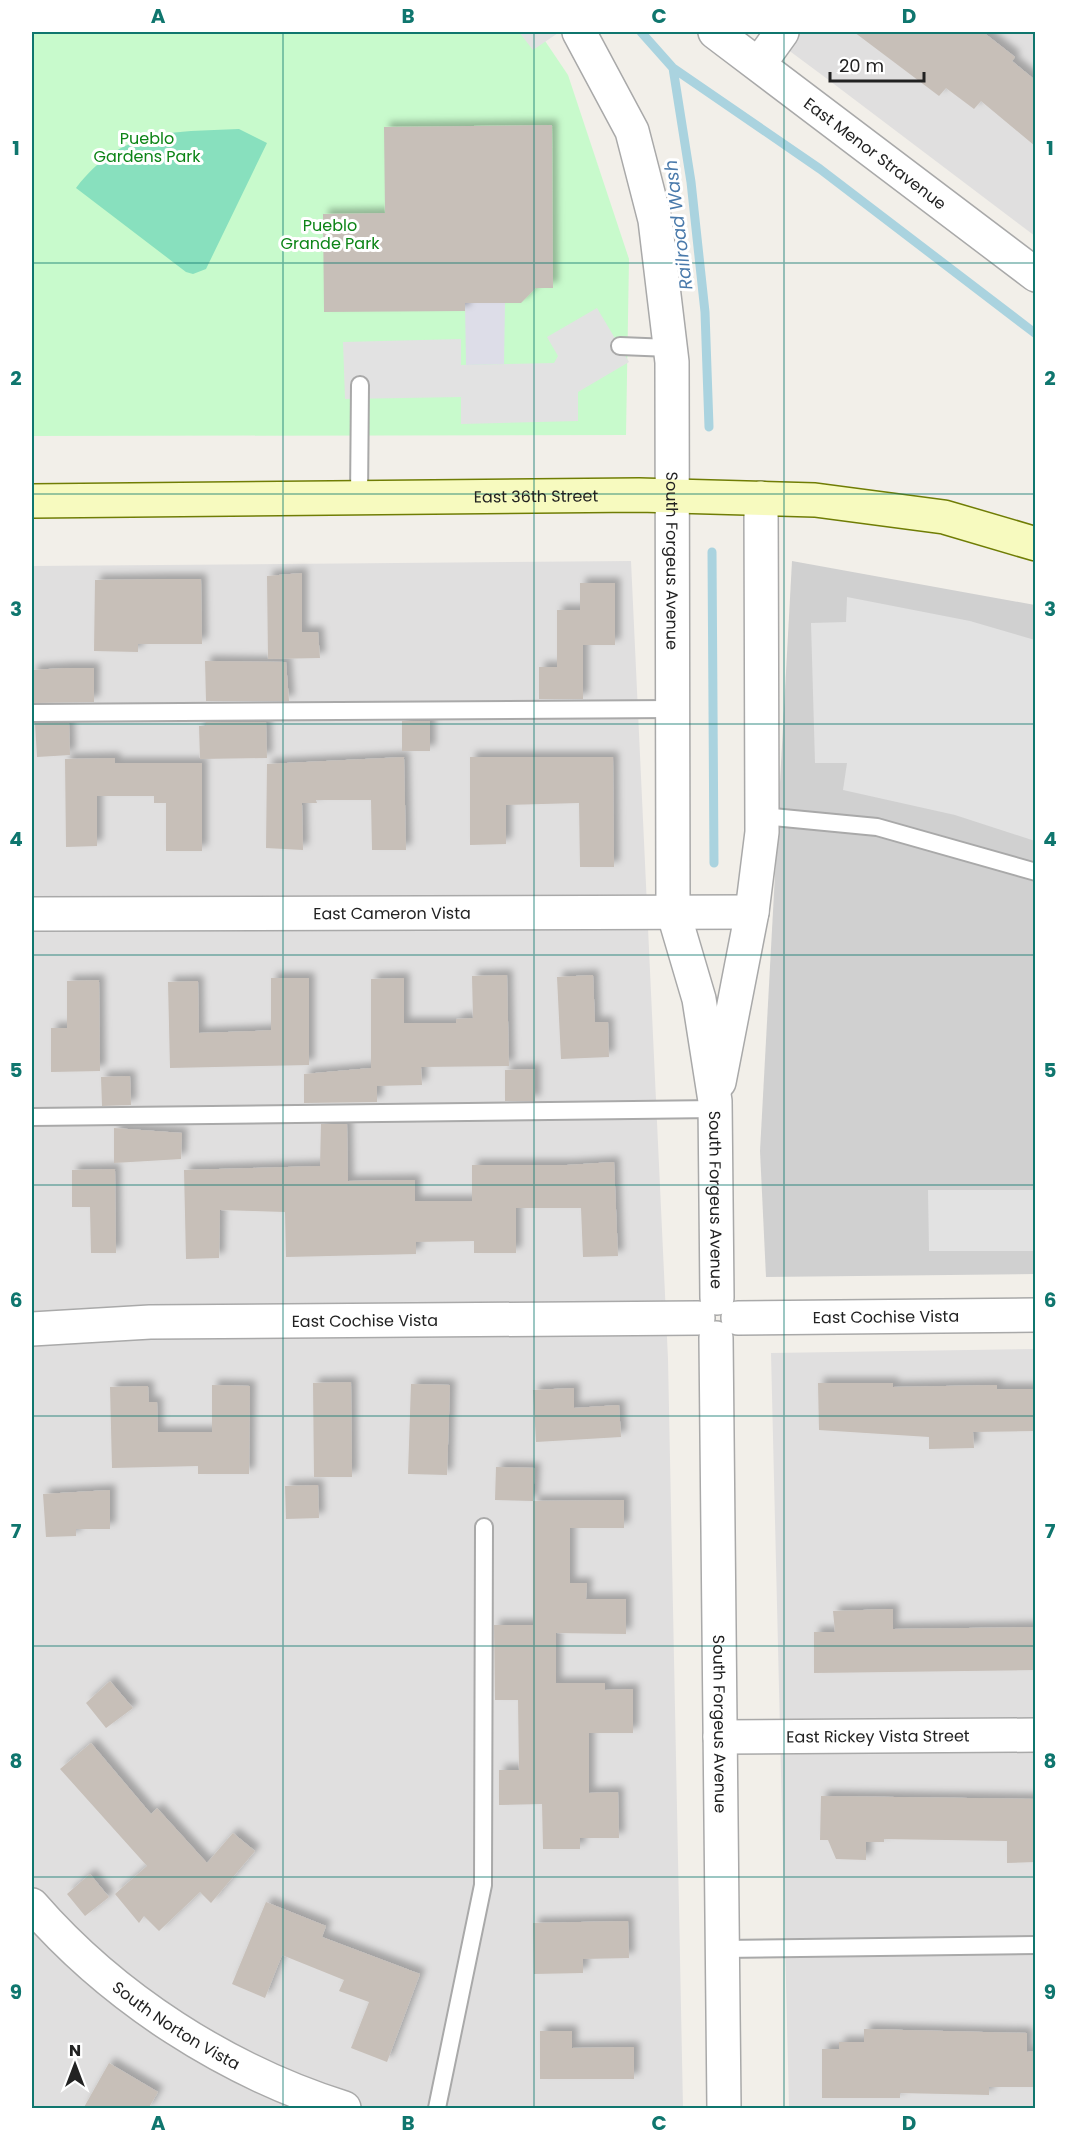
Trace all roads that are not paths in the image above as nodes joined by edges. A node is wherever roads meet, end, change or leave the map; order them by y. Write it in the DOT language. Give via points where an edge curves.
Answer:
graph roads {
  1 [pos="579,32"];
  2 [pos="716,32"];
  3 [pos="782,32"];
  4 [pos="759,64"];
  5 [pos="1035,275"];
  6 [pos="620,346"];
  7 [pos="670,348"];
  8 [pos="360,385"];
  9 [pos="673,495"];
  10 [pos="359,498"];
  11 [pos="761,498"];
  12 [pos="32,501"];
  13 [pos="1035,544"];
  14 [pos="674,708"];
  15 [pos="32,713"];
  16 [pos="762,816"];
  17 [pos="1035,872"];
  18 [pos="673,911"];
  19 [pos="752,912"];
  20 [pos="32,914"];
  21 [pos="716,1105"];
  22 [pos="32,1117"];
  23 [pos="1035,1315"];
  24 [pos="717,1318"];
  25 [pos="32,1329"];
  26 [pos="484,1527"];
  27 [pos="1035,1735"];
  28 [pos="720,1737"];
  29 [pos="32,1905"];
  30 [pos="1035,1945"];
  31 [pos="723,1949"];
  32 [pos="344,2109"];
  33 [pos="437,2109"];
  34 [pos="724,2109"];
  1 -- 7 [label="street, South Forgeus Avenue" via="632,131 655,219"];
  2 -- 4 [label="street, East Menor Stravenue"];
  3 -- 4 [label="street"];
  4 -- 5 [label="street, East Menor Stravenue"];
  6 -- 7 [label="lane"];
  7 -- 9 [label="street, South Forgeus Avenue"];
  8 -- 10 [label="lane"];
  9 -- 10 [label="main road, East 36th Street"];
  9 -- 11 [label="main road, East 36th Street"];
  9 -- 14 [label="street, South Forgeus Avenue"];
  10 -- 12 [label="main road, East 36th Street"];
  11 -- 13 [label="main road, East 36th Street" via="815,500 944,516"];
  11 -- 16 [label="street, South Forgeus Avenue"];
  14 -- 15 [label="lane"];
  14 -- 18 [label="street, South Forgeus Avenue"];
  16 -- 17 [label="lane" via="877,827"];
  16 -- 19 [label="street, South Forgeus Avenue"];
  18 -- 19 [label="street, East Cameron Vista"];
  18 -- 20 [label="street, East Cameron Vista"];
  18 -- 21 [label="street, South Forgeus Avenue" via="699,999"];
  19 -- 21 [label="street, South Forgeus Avenue"];
  21 -- 22 [label="lane"];
  21 -- 24 [label="street, South Forgeus Avenue"];
  23 -- 24 [label="street, East Cochise Vista"];
  24 -- 25 [label="street, East Cochise Vista" via="150,1322"];
  24 -- 28 [label="street, South Forgeus Avenue"];
  26 -- 33 [label="lane" via="483,1885"];
  27 -- 28 [label="street, East Rickey Vista Street"];
  28 -- 31 [label="street, South Forgeus Avenue"];
  29 -- 32 [label="street, South Norton Vista" via="77,1952 124,1992 204,2045 268,2078"];
  30 -- 31 [label="lane"];
  31 -- 34 [label="street, South Forgeus Avenue"];
}
